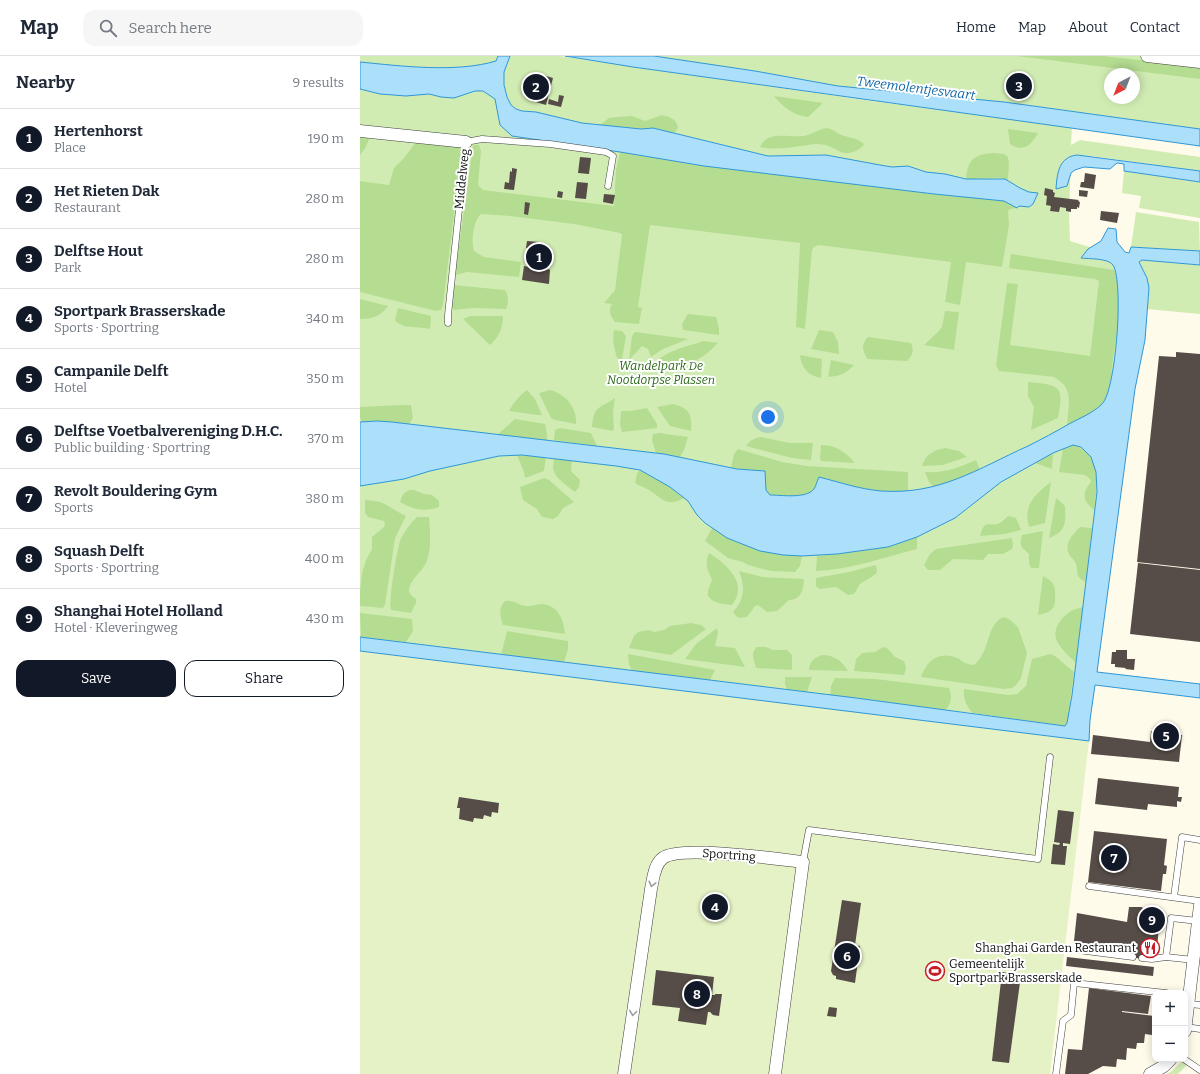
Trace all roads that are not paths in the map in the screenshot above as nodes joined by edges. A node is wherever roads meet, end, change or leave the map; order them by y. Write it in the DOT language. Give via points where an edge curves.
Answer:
graph roads {
  1 [pos="1147,56"];
  2 [pos="1200,62"];
  3 [pos="360,131"];
  4 [pos="466,142"];
  5 [pos="608,186"];
  6 [pos="448,323"];
  7 [pos="1050,757"];
  8 [pos="1200,840"];
  9 [pos="803,862"];
  10 [pos="1089,886"];
  11 [pos="1174,897"];
  12 [pos="1200,901"];
  13 [pos="1200,905"];
  14 [pos="1198,929"];
  15 [pos="1078,950"];
  16 [pos="1133,957"];
  17 [pos="1166,957"];
  18 [pos="1142,958"];
  19 [pos="1194,960"];
  20 [pos="1152,991"];
  21 [pos="1191,1000"];
  22 [pos="1186,1026"];
  23 [pos="1188,1029"];
  24 [pos="1200,1029"];
  25 [pos="1168,1062"];
  26 [pos="1188,1062"];
  27 [pos="1200,1070"];
  28 [pos="624,1074"];
  29 [pos="775,1074"];
  30 [pos="1056,1074"];
  31 [pos="1150,1074"];
  1 -- 2 [label="street"];
  3 -- 4 [label="street, Middelweg"];
  4 -- 5 [label="lane" via="482,139 550,144 606,152 613,156"];
  4 -- 6 [label="lane, Middelweg"];
  7 -- 9 [label="lane" via="1038,859 809,830"];
  8 -- 11 [label="lane" via="1182,837"];
  9 -- 28 [label="street, Sportring, one-way" via="716,852 672,854 662,858 656,867 651,889"];
  9 -- 29 [label="street"];
  10 -- 11 [label="lane"];
  11 -- 12 [label="lane"];
  13 -- 14 [label="street"];
  14 -- 17 [label="lane" via="1171,918"];
  14 -- 19 [label="street"];
  15 -- 16 [label="lane"];
  17 -- 18 [label="lane" via="1152,960"];
  17 -- 19 [label="lane"];
  19 -- 21 [label="street"];
  20 -- 30 [label="lane" via="1074,983 1072,1015 1063,1021"];
  21 -- 22 [label="street"];
  23 -- 24 [label="lane"];
  25 -- 31 [label="street"];
  26 -- 27 [label="lane"];
}
